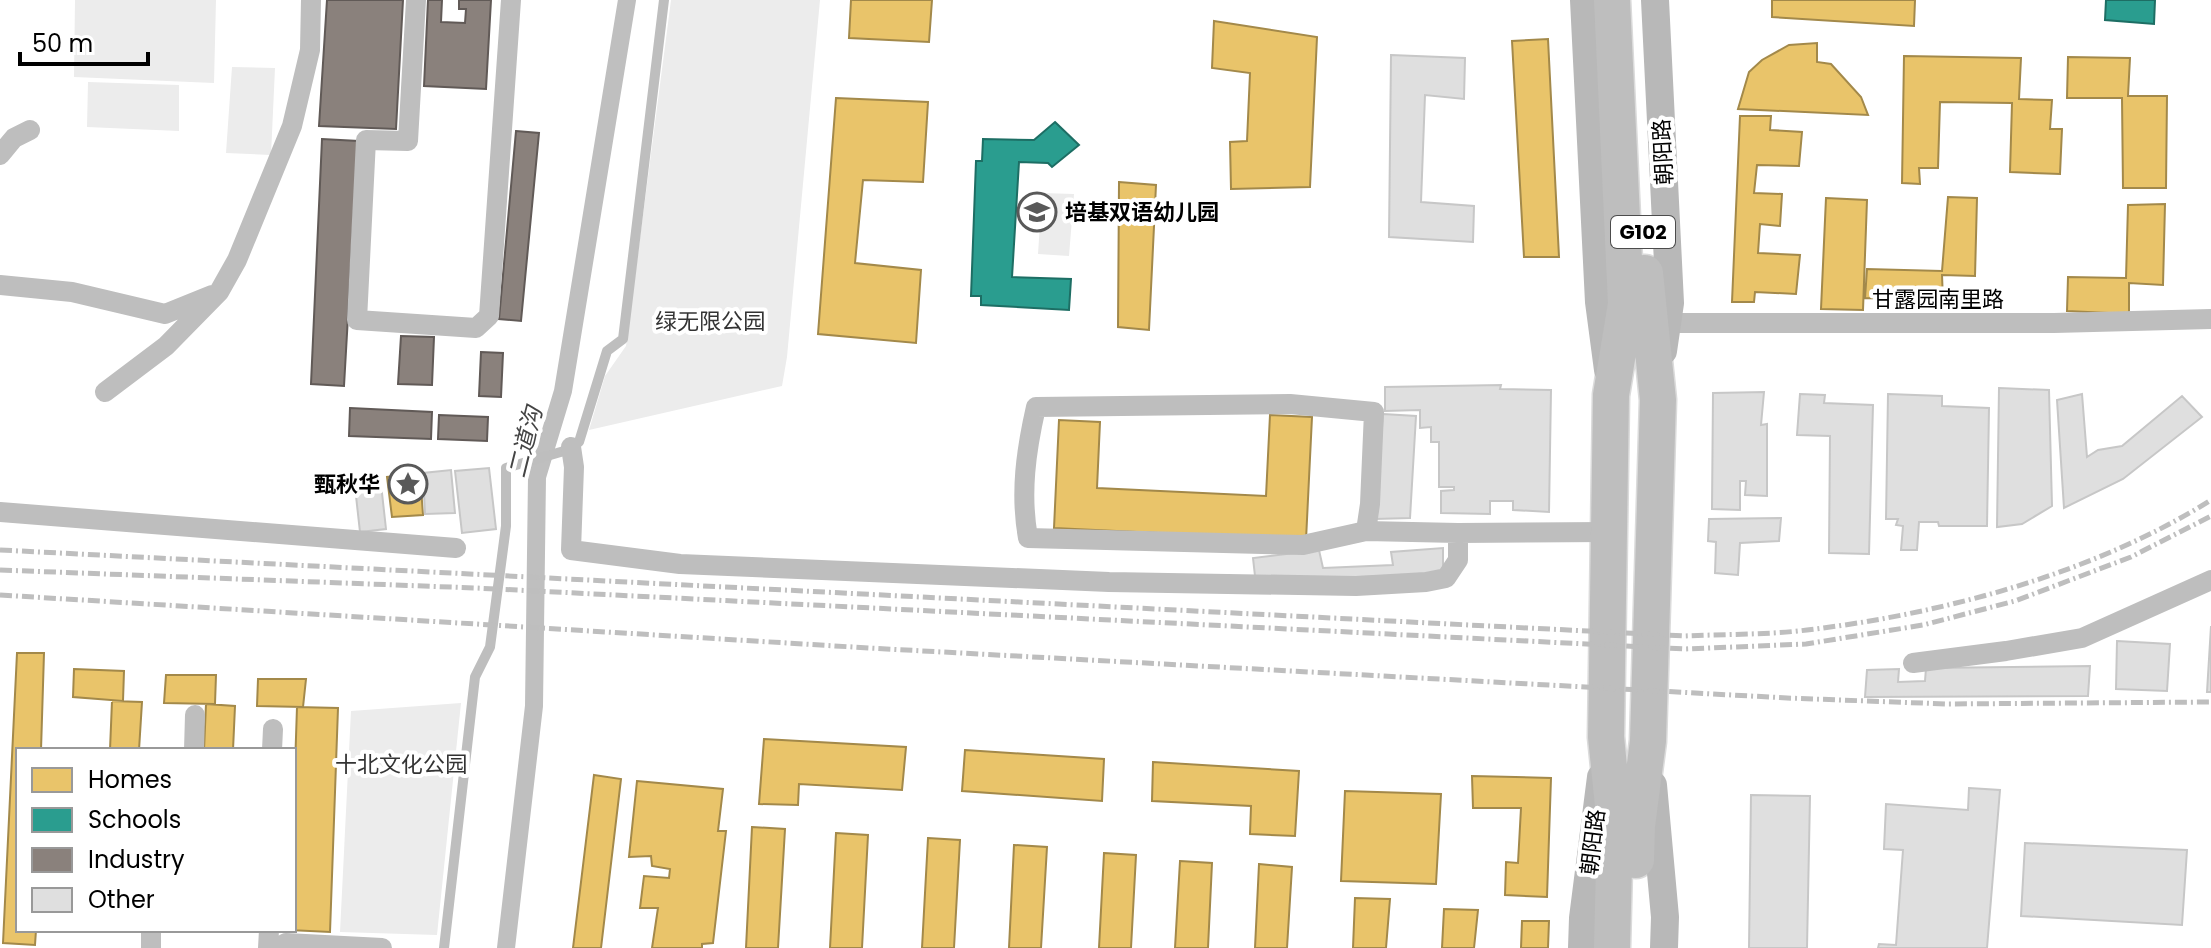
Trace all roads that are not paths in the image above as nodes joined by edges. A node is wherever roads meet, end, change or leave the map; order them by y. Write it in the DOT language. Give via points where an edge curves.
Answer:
graph roads {
  1 [pos="311,0"];
  2 [pos="416,0"];
  3 [pos="511,0"];
  4 [pos="664,0"];
  5 [pos="1584,0"];
  6 [pos="1612,0"];
  7 [pos="1633,0"];
  8 [pos="1655,0"];
  9 [pos="1624,63"];
  10 [pos="30,130"];
  11 [pos="0,155"];
  12 [pos="0,285"];
  13 [pos="219,292"];
  14 [pos="2211,319"];
  15 [pos="1666,323"];
  16 [pos="105,392"];
  17 [pos="1658,400"];
  18 [pos="568,449"];
  19 [pos="0,512"];
  20 [pos="1366,531"];
  21 [pos="1609,532"];
  22 [pos="1458,533"];
  23 [pos="456,548"];
  24 [pos="2211,580"];
  25 [pos="1913,663"];
  26 [pos="195,715"];
  27 [pos="1606,737"];
  28 [pos="1648,741"];
  29 [pos="194,748"];
  30 [pos="277,948"];
  31 [pos="382,948"];
  32 [pos="444,948"];
  33 [pos="1582,948"];
  34 [pos="1612,948"];
  35 [pos="1634,948"];
  36 [pos="1664,948"];
  1 -- 13 [label="street" via="310,50 292,126"];
  2 -- 3 [label="street" via="408,141 366,140 357,320 476,328 489,316"];
  4 -- 18 [label="lane" via="623,339 607,351 579,442"];
  5 -- 9 [label="street, 朝阳路"];
  6 -- 9 [label="highway, 朝阳路 / G102"];
  7 -- 9 [label="highway, 朝阳路 / G102"];
  8 -- 9 [label="street, 朝阳路"];
  9 -- 15 [label="street, 朝阳路" via="1670,303"];
  9 -- 17 [label="highway, 朝阳路 / G102"];
  9 -- 21 [label="highway, 朝阳路 / G102" via="1626,304 1611,395"];
  10 -- 11 [label="street" via="14,138"];
  12 -- 13 [label="street" via="72,292 165,314"];
  13 -- 16 [label="street" via="166,346"];
  14 -- 15 [label="street, 甘露园南里路"];
  15 -- 17 [label="street, 朝阳路"];
  17 -- 28 [label="highway, 朝阳路 / G102"];
  18 -- 22 [label="street" via="574,467 571,550 680,564 1109,582 1356,586 1446,578 1458,560"];
  18 -- 32 [label="lane" via="506,468 506,526 490,647 475,677"];
  19 -- 23 [label="street"];
  20 -- 20 [label="street" via="1303,545 1028,538 1022,506 1036,407 1290,404 1374,412"];
  20 -- 22 [label="street"];
  21 -- 22 [label="street"];
  21 -- 27 [label="highway, 朝阳路 / G102"];
  24 -- 25 [label="street" via="2082,638"];
  26 -- 29 [label="street"];
  27 -- 33 [label="street, 朝阳路"];
  27 -- 34 [label="highway, 朝阳路 / G102" via="1615,825"];
  28 -- 35 [label="highway, 朝阳路 / G102" via="1637,826"];
  28 -- 36 [label="street, 朝阳路"];
  30 -- 31 [label="street" via="286,943"];
}
